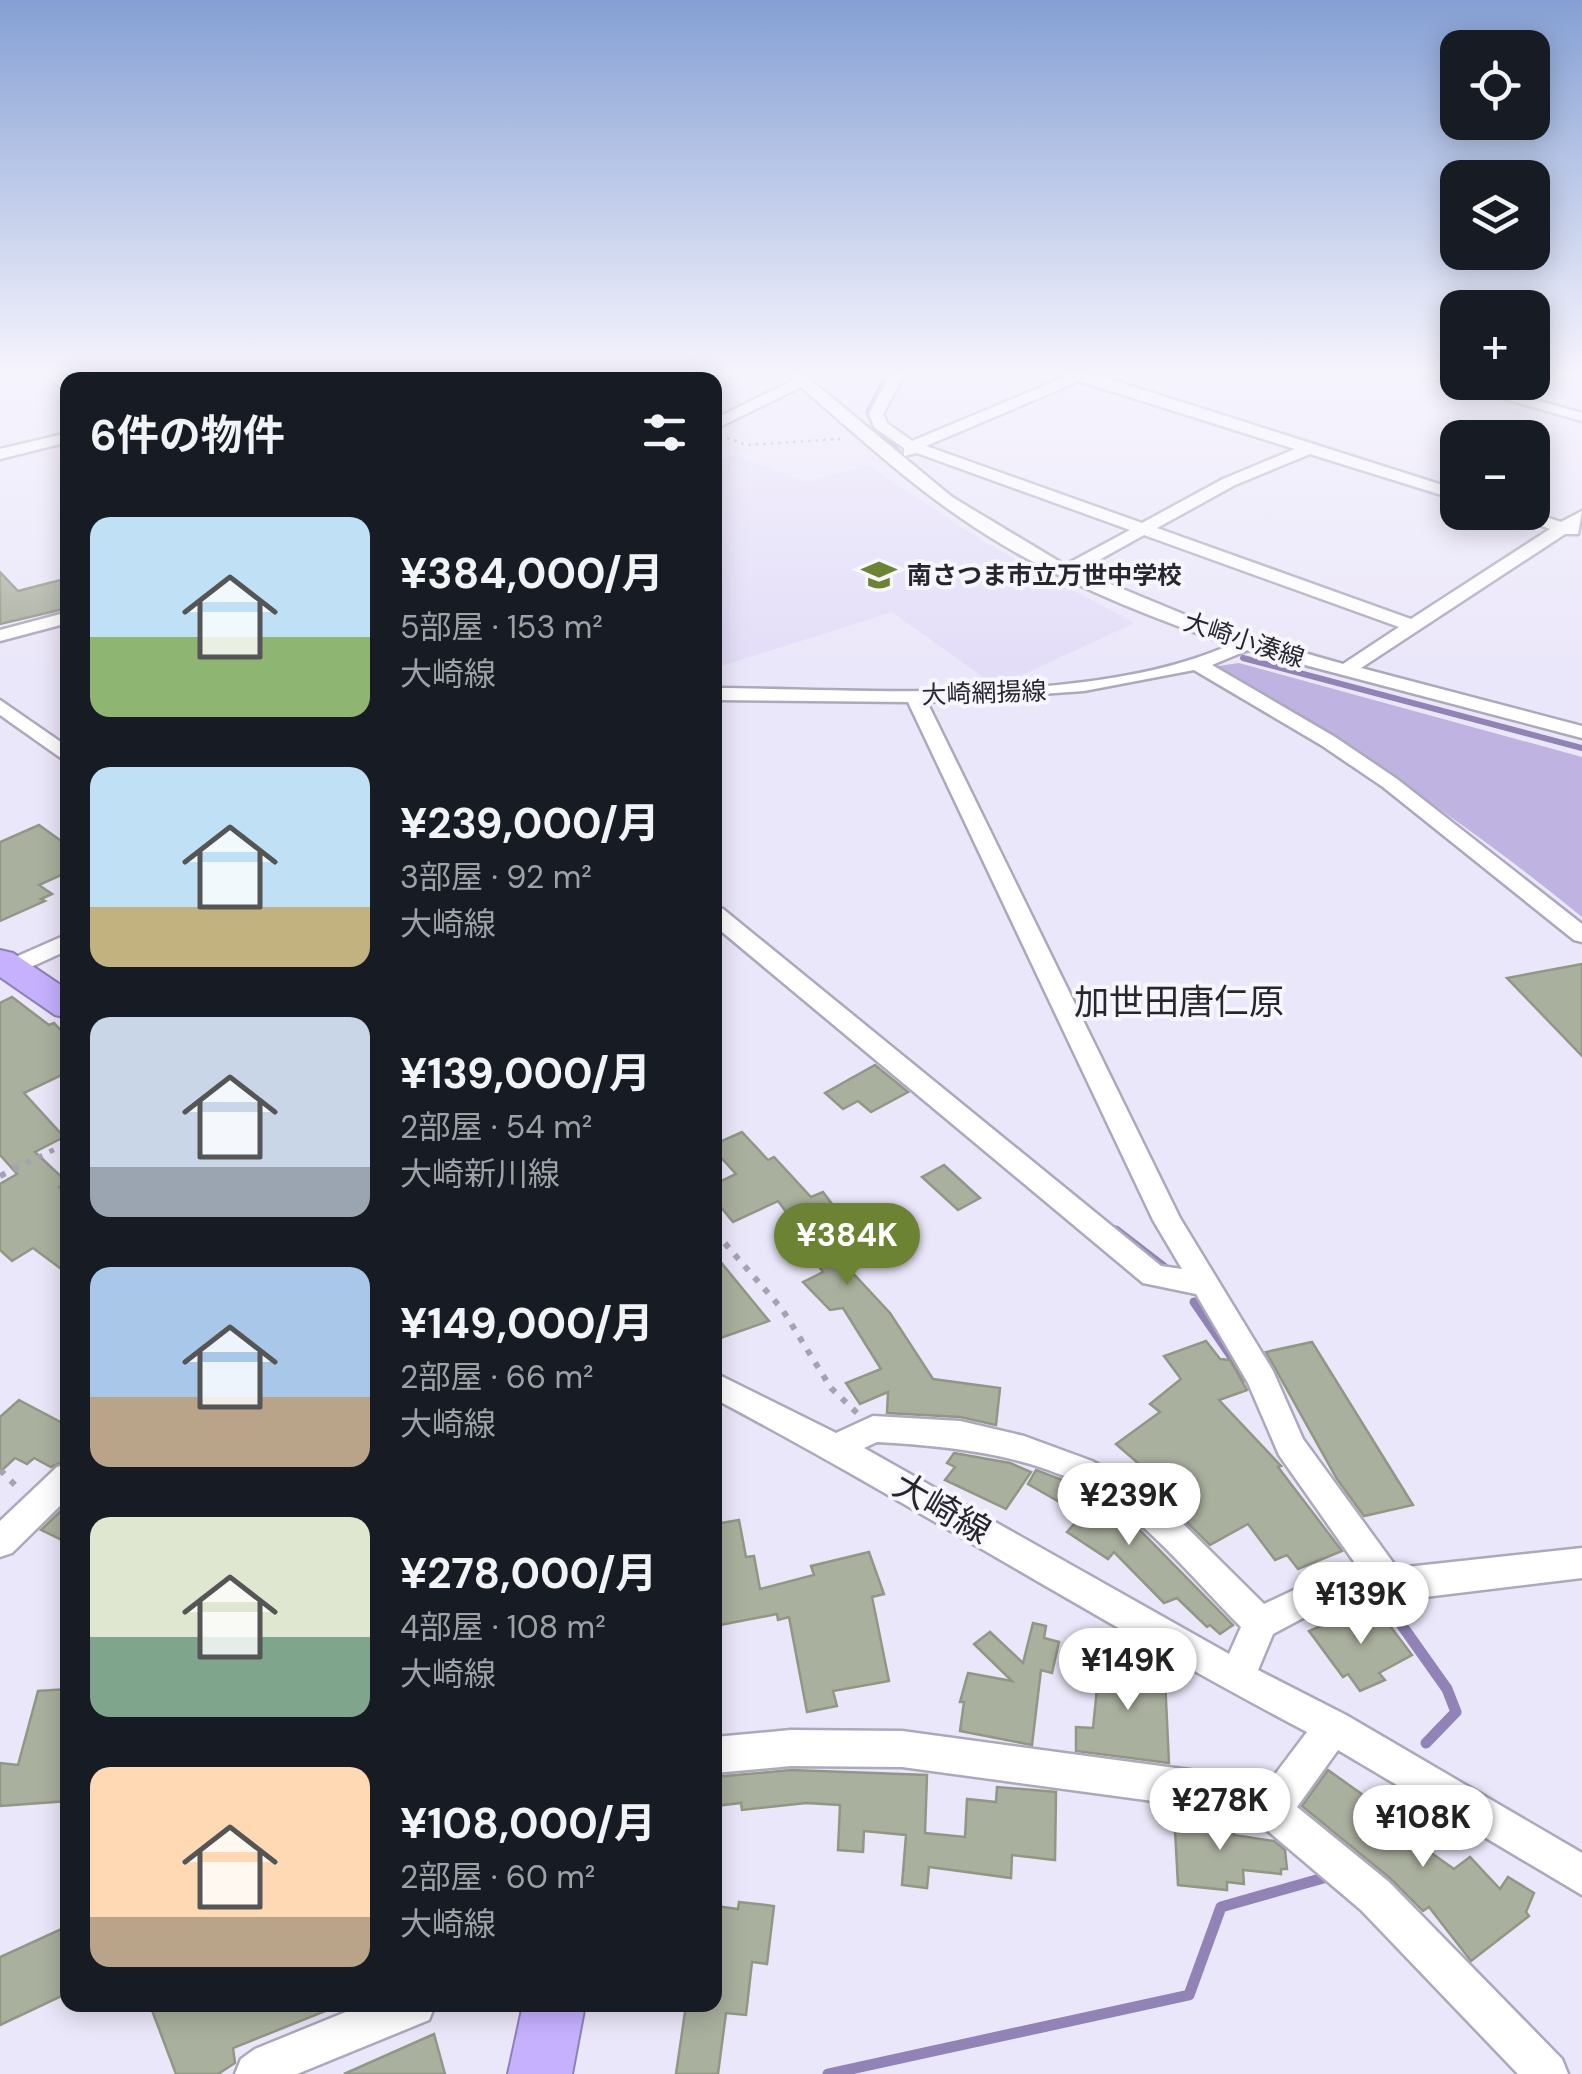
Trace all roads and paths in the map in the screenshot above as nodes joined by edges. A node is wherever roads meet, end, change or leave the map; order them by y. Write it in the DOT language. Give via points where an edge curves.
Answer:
graph roads {
  1 [pos="907,470"];
  2 [pos="978,470"];
  3 [pos="1257,470"];
  4 [pos="1378,470"];
  5 [pos="1440,489"];
  6 [pos="1582,516"];
  7 [pos="1550,524"];
  8 [pos="1141,528"];
  9 [pos="1563,528"];
  10 [pos="1582,534"];
  11 [pos="1065,572"];
  12 [pos="60,620"];
  13 [pos="1415,627"];
  14 [pos="0,636"];
  15 [pos="1246,644"];
  16 [pos="1196,663"];
  17 [pos="1344,671"];
  18 [pos="722,694"];
  19 [pos="915,696"];
  20 [pos="0,706"];
  21 [pos="1582,732"];
  22 [pos="60,751"];
  23 [pos="722,920"];
  24 [pos="1582,936"];
  25 [pos="60,944"];
  26 [pos="5,965"];
  27 [pos="60,1002"];
  28 [pos="60,1146"];
  29 [pos="0,1176"];
  30 [pos="722,1240"];
  31 [pos="1208,1285"];
  32 [pos="722,1389"];
  33 [pos="873,1430"];
  34 [pos="836,1448"];
  35 [pos="60,1485"];
  36 [pos="0,1543"];
  37 [pos="1582,1563"];
  38 [pos="1389,1584"];
  39 [pos="1260,1623"];
  40 [pos="1237,1677"];
  41 [pos="1332,1727"];
  42 [pos="722,1754"];
  43 [pos="1272,1810"];
  44 [pos="1582,1875"];
  45 [pos="397,2012"];
  46 [pos="553,2012"];
  47 [pos="256,2074"];
  48 [pos="540,2074"];
  49 [pos="1547,2074"];
  1 -- 11 [label="street, 大崎小湊線" via="968,516"];
  2 -- 8 [label="street"];
  3 -- 8 [label="street"];
  4 -- 5 [label="street"];
  6 -- 9 [label="street"];
  7 -- 9 [label="street"];
  8 -- 11 [label="street"];
  8 -- 13 [label="street"];
  9 -- 10 [label="street"];
  9 -- 13 [label="street"];
  11 -- 15 [label="street, 大崎小湊線"];
  12 -- 14 [label="street"];
  13 -- 17 [label="street"];
  15 -- 16 [label="street, 大崎網揚線"];
  15 -- 17 [label="street, 大崎小湊線"];
  16 -- 19 [label="street, 大崎網揚線" via="1052,692"];
  16 -- 24 [label="street" via="1390,783"];
  17 -- 21 [label="street, 大崎小湊線"];
  18 -- 19 [label="street, 大崎網揚線"];
  19 -- 31 [label="street" via="1167,1220"];
  20 -- 22 [label="street"];
  23 -- 31 [label="street" via="1153,1274"];
  25 -- 26 [label="street"];
  26 -- 27 [label="highway"];
  28 -- 29 [label="path"];
  30 -- 33 [label="path" via="782,1309 831,1388"];
  31 -- 38 [label="street" via="1262,1380 1290,1446"];
  32 -- 34 [label="street, 大崎線"];
  33 -- 34 [label="street"];
  33 -- 39 [label="street" via="960,1434 1080,1470 1142,1505"];
  34 -- 40 [label="street, 大崎線"];
  35 -- 36 [label="street"];
  37 -- 38 [label="street"];
  38 -- 39 [label="street" via="1313,1596"];
  39 -- 40 [label="street"];
  40 -- 41 [label="street, 大崎線"];
  41 -- 43 [label="street"];
  41 -- 44 [label="street, 大崎線"];
  42 -- 43 [label="street" via="902,1749 1190,1788"];
  43 -- 49 [label="street" via="1375,1896"];
  45 -- 47 [label="street"];
  46 -- 48 [label="highway"];
}
